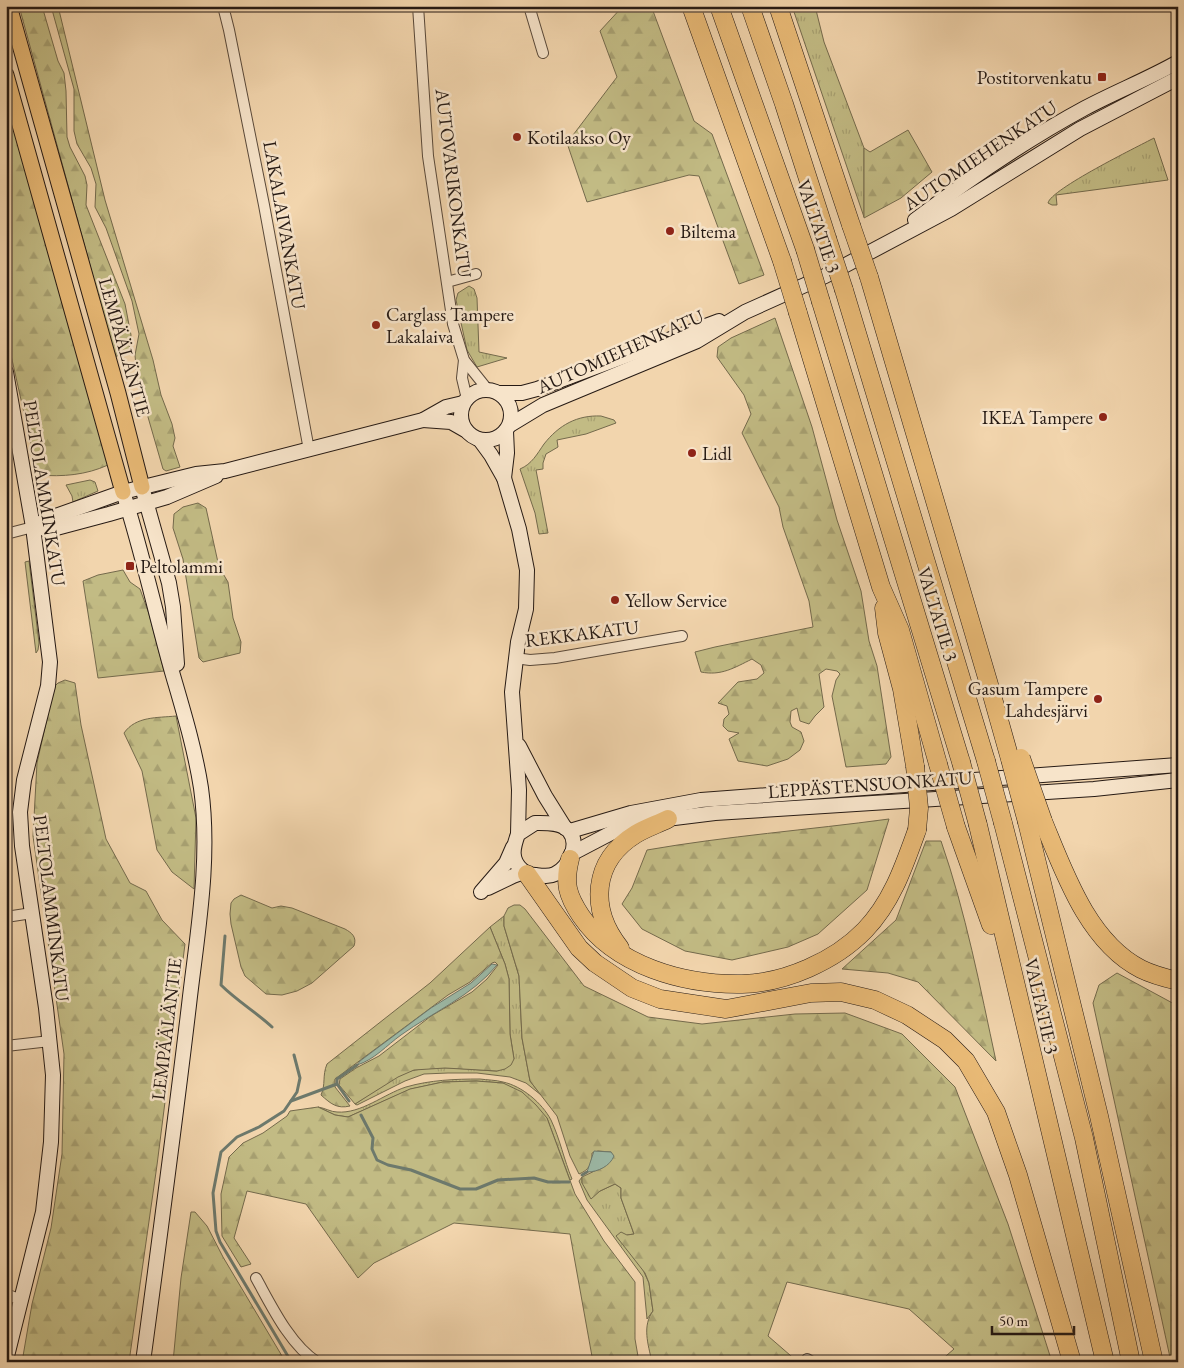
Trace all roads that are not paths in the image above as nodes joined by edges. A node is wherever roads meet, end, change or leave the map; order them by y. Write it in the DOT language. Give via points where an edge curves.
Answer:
graph roads {
  1 [pos="9,6"];
  2 [pos="223,6"];
  3 [pos="529,6"];
  4 [pos="691,6"];
  5 [pos="719,6"];
  6 [pos="750,6"];
  7 [pos="778,6"];
  8 [pos="417,7"];
  9 [pos="543,53"];
  10 [pos="1178,62"];
  11 [pos="6,75"];
  12 [pos="1178,78"];
  13 [pos="885,244"];
  14 [pos="476,274"];
  15 [pos="447,282"];
  16 [pos="745,312"];
  17 [pos="464,360"];
  18 [pos="6,372"];
  19 [pos="494,392"];
  20 [pos="465,401"];
  21 [pos="423,420"];
  22 [pos="508,428"];
  23 [pos="465,430"];
  24 [pos="480,440"];
  25 [pos="309,450"];
  26 [pos="222,472"];
  27 [pos="504,478"];
  28 [pos="142,487"];
  29 [pos="123,492"];
  30 [pos="147,503"];
  31 [pos="129,509"];
  32 [pos="34,527"];
  33 [pos="6,534"];
  34 [pos="882,587"];
  35 [pos="682,636"];
  36 [pos="515,658"];
  37 [pos="181,702"];
  38 [pos="516,739"];
  39 [pos="1178,766"];
  40 [pos="1178,780"];
  41 [pos="668,819"];
  42 [pos="1035,821"];
  43 [pos="568,830"];
  44 [pos="515,841"];
  45 [pos="571,856"];
  46 [pos="526,873"];
  47 [pos="32,913"];
  48 [pos="6,917"];
  49 [pos="626,956"];
  50 [pos="1178,981"];
  51 [pos="1019,1004"];
  52 [pos="50,1041"];
  53 [pos="6,1046"];
  54 [pos="256,1278"];
  55 [pos="6,1297"];
  56 [pos="22,1300"];
  57 [pos="6,1360"];
  58 [pos="143,1362"];
  59 [pos="317,1362"];
  60 [pos="1072,1362"];
  61 [pos="1105,1362"];
  62 [pos="1131,1362"];
  63 [pos="1154,1362"];
  1 -- 28 [label="main road, LEMPÄÄLÄNTIE"];
  2 -- 25 [label="street, LAKALAIVANKATU" via="264,201"];
  3 -- 9 [label="street"];
  4 -- 34 [label="highway, bridge" via="782,261"];
  5 -- 51 [label="highway, VALTATIE 3, bridge" via="805,249 960,762 978,825"];
  6 -- 62 [label="highway, VALTATIE 3, bridge" via="844,290 1004,824 1084,1138"];
  7 -- 42 [label="highway, bridge" via="869,277 988,680"];
  8 -- 15 [label="street, AUTOVARIKONKATU" via="428,156"];
  10 -- 13 [label="main road, AUTOMIEHENKATU" via="1085,108 1033,139 943,199"];
  11 -- 29 [label="main road, LEMPÄÄLÄNTIE"];
  12 -- 13 [label="main road, AUTOMIEHENKATU" via="1080,129 951,209"];
  13 -- 16 [label="main road, AUTOMIEHENKATU" via="825,276"];
  14 -- 15 [label="street"];
  15 -- 17 [label="street, AUTOVARIKONKATU" via="453,324"];
  16 -- 19 [label="main road, AUTOMIEHENKATU" via="537,389 522,393"];
  16 -- 22 [label="main road, AUTOMIEHENKATU" via="697,341 543,405"];
  17 -- 19 [label="street, AUTOVARIKONKATU"];
  17 -- 20 [label="street, AUTOVARIKONKATU"];
  18 -- 32 [label="main road, PELTOLAMMINKATU"];
  19 -- 20 [label="main road" via="480,391"];
  19 -- 22 [label="main road" via="505,398 511,411"];
  20 -- 21 [label="main road"];
  20 -- 23 [label="main road" via="460,415"];
  21 -- 23 [label="main road" via="451,422"];
  21 -- 25 [label="main road"];
  22 -- 24 [label="main road" via="494,440"];
  22 -- 27 [label="main road"];
  23 -- 24 [label="main road"];
  24 -- 27 [label="main road"];
  25 -- 26 [label="main road"];
  26 -- 28 [label="main road" via="196,474"];
  26 -- 30 [label="main road"];
  27 -- 36 [label="main road" via="527,570 526,609"];
  28 -- 29 [label="main road"];
  28 -- 30 [label="main road, LEMPÄÄLÄNTIE"];
  29 -- 31 [label="main road, LEMPÄÄLÄNTIE"];
  29 -- 32 [label="main road" via="50,518"];
  30 -- 31 [label="main road"];
  30 -- 37 [label="main road, LEMPÄÄLÄNTIE" via="173,607"];
  31 -- 32 [label="main road" via="49,530"];
  31 -- 37 [label="main road, LEMPÄÄLÄNTIE"];
  32 -- 33 [label="street"];
  32 -- 47 [label="main road, PELTOLAMMINKATU" via="50,662 48,686 20,806"];
  34 -- 49 [label="highway, bridge" via="887,633 902,690 919,808 917,830 905,865 879,914 844,948 822,961 771,980 742,984 702,981 669,974"];
  34 -- 51 [label="highway, bridge" via="900,630 956,827"];
  35 -- 36 [label="street, REKKAKATU" via="548,659"];
  36 -- 38 [label="main road" via="512,692"];
  37 -- 58 [label="main road, LEMPÄÄLÄNTIE" via="201,789 203,872 182,1069"];
  38 -- 43 [label="main road" via="536,780"];
  38 -- 44 [label="main road" via="519,790"];
  39 -- 43 [label="main road, LEPPÄSTENSUONKATU" via="701,800"];
  40 -- 41 [label="main road, LEPPÄSTENSUONKATU" via="1094,789 715,813"];
  41 -- 45 [label="main road, LEPPÄSTENSUONKATU" via="642,822 620,830"];
  41 -- 49 [label="highway" via="636,834 619,848 608,861 601,878 599,893 606,927"];
  42 -- 50 [label="highway" via="1076,899 1102,937 1140,968"];
  42 -- 63 [label="highway"];
  43 -- 44 [label="main road" via="555,824 535,823"];
  43 -- 45 [label="main road" via="573,840"];
  44 -- 46 [label="main road" via="512,853 516,864"];
  44 -- 46 [label="main road" via="506,862 481,892 507,878"];
  45 -- 46 [label="main road" via="555,874"];
  45 -- 49 [label="highway" via="566,887 572,903 598,938"];
  46 -- 60 [label="highway" via="579,948 632,988 660,999 726,1009 811,993 841,992 875,1000 907,1014 945,1040 966,1061 996,1112 1018,1175"];
  47 -- 48 [label="street"];
  47 -- 52 [label="main road, PELTOLAMMINKATU"];
  51 -- 61 [label="highway, VALTATIE 3"];
  52 -- 53 [label="street"];
  52 -- 56 [label="main road, PELTOLAMMINKATU" via="53,1075 48,1181"];
  54 -- 59 [label="street" via="295,1342 306,1356"];
  55 -- 56 [label="street"];
  56 -- 57 [label="main road, PELTOLAMMINKATU"];
}
